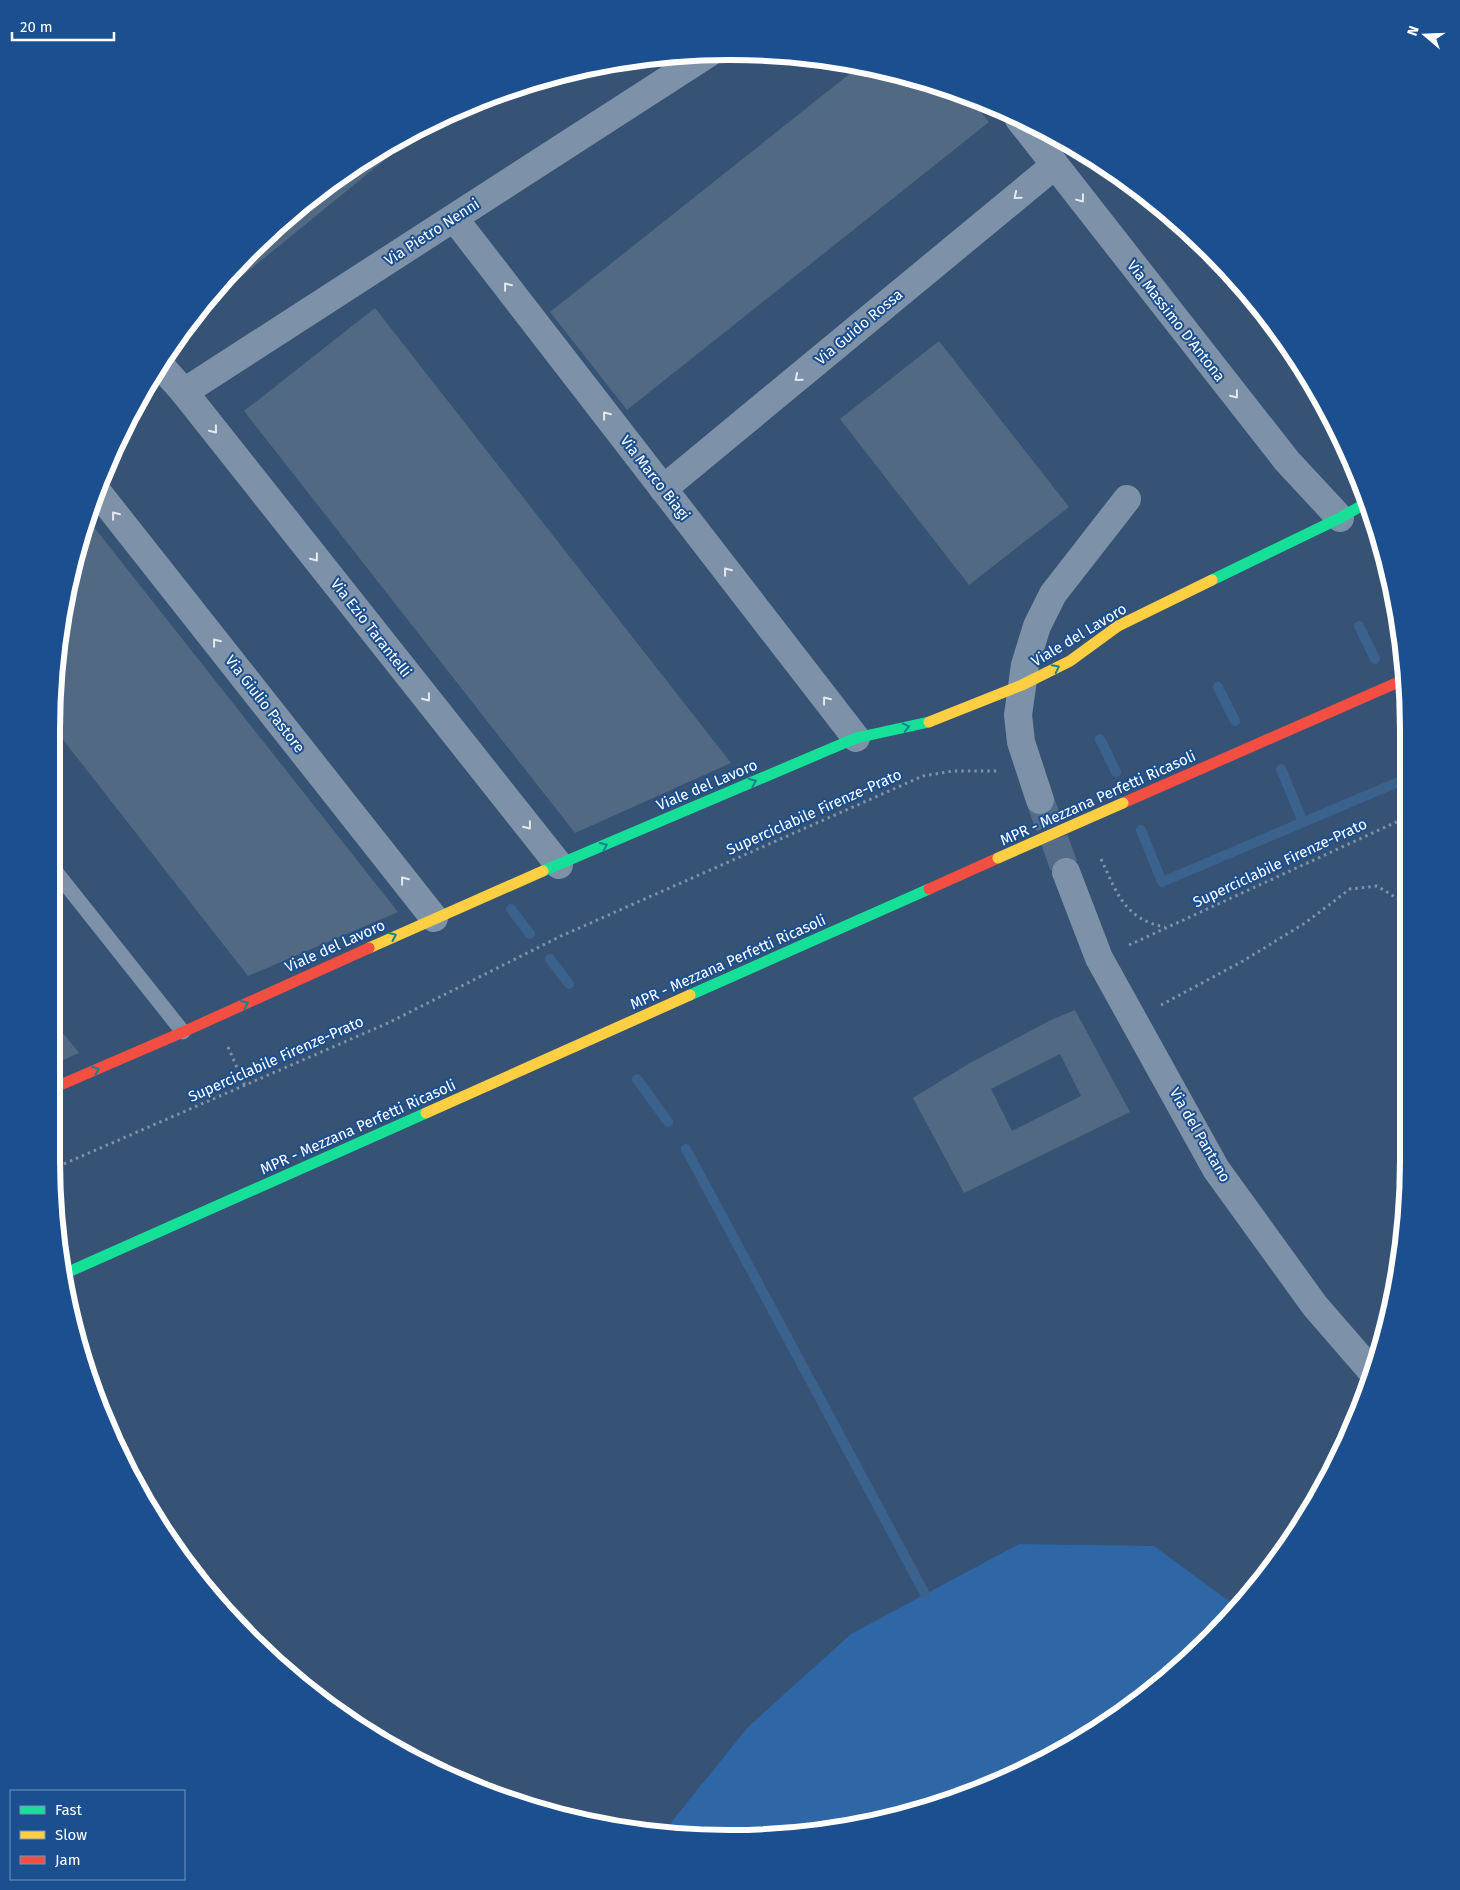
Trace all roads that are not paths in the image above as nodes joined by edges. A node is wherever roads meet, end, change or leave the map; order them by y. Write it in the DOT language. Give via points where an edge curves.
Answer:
graph roads {
  1 [pos="697,61"];
  2 [pos="1028,130"];
  3 [pos="1054,164"];
  4 [pos="454,218"];
  5 [pos="165,371"];
  6 [pos="184,392"];
  7 [pos="663,489"];
  8 [pos="102,498"];
  9 [pos="1127,499"];
  10 [pos="1361,506"];
  11 [pos="1340,518"];
  12 [pos="1399,682"];
  13 [pos="1022,685"];
  14 [pos="856,738"];
  15 [pos="1040,800"];
  16 [pos="559,865"];
  17 [pos="1066,872"];
  18 [pos="60,877"];
  19 [pos="434,918"];
  20 [pos="183,1032"];
  21 [pos="60,1086"];
  22 [pos="70,1272"];
  23 [pos="1367,1366"];
  1 -- 4 [label="street, Via Pietro Nenni"];
  2 -- 3 [label="street, Via Massimo D'Antona"];
  3 -- 7 [label="street, Via Guido Rossa, one-way"];
  3 -- 11 [label="street, Via Massimo D'Antona, one-way" via="1287,461"];
  4 -- 6 [label="street, Via Pietro Nenni"];
  7 -- 4 [label="street, Via Marco Biagi, one-way"];
  5 -- 6 [label="street"];
  6 -- 16 [label="street, Via Ezio Tarantelli, one-way"];
  14 -- 7 [label="street, Via Marco Biagi, one-way"];
  19 -- 8 [label="street, Via Giulio Pastore, one-way"];
  9 -- 13 [label="street" via="1054,594 1037,626"];
  10 -- 11 [label="street, Viale del Lavoro"];
  13 -- 11 [label="street, Viale del Lavoro, one-way" via="1070,661 1118,626"];
  12 -- 22 [label="street, MPR - Mezzana Perfetti Ricasoli, bridge"];
  14 -- 13 [label="street, Viale del Lavoro, one-way" via="937,720"];
  13 -- 15 [label="street" via="1018,714 1021,742"];
  16 -- 14 [label="street, Viale del Lavoro, one-way"];
  16 -- 19 [label="street, Viale del Lavoro"];
  17 -- 23 [label="street, Via del Pantano" via="1099,958 1216,1169 1315,1306"];
  18 -- 20 [label="lane"];
  20 -- 19 [label="street, Viale del Lavoro, one-way"];
  21 -- 20 [label="street, Viale del Lavoro, one-way"];
}
